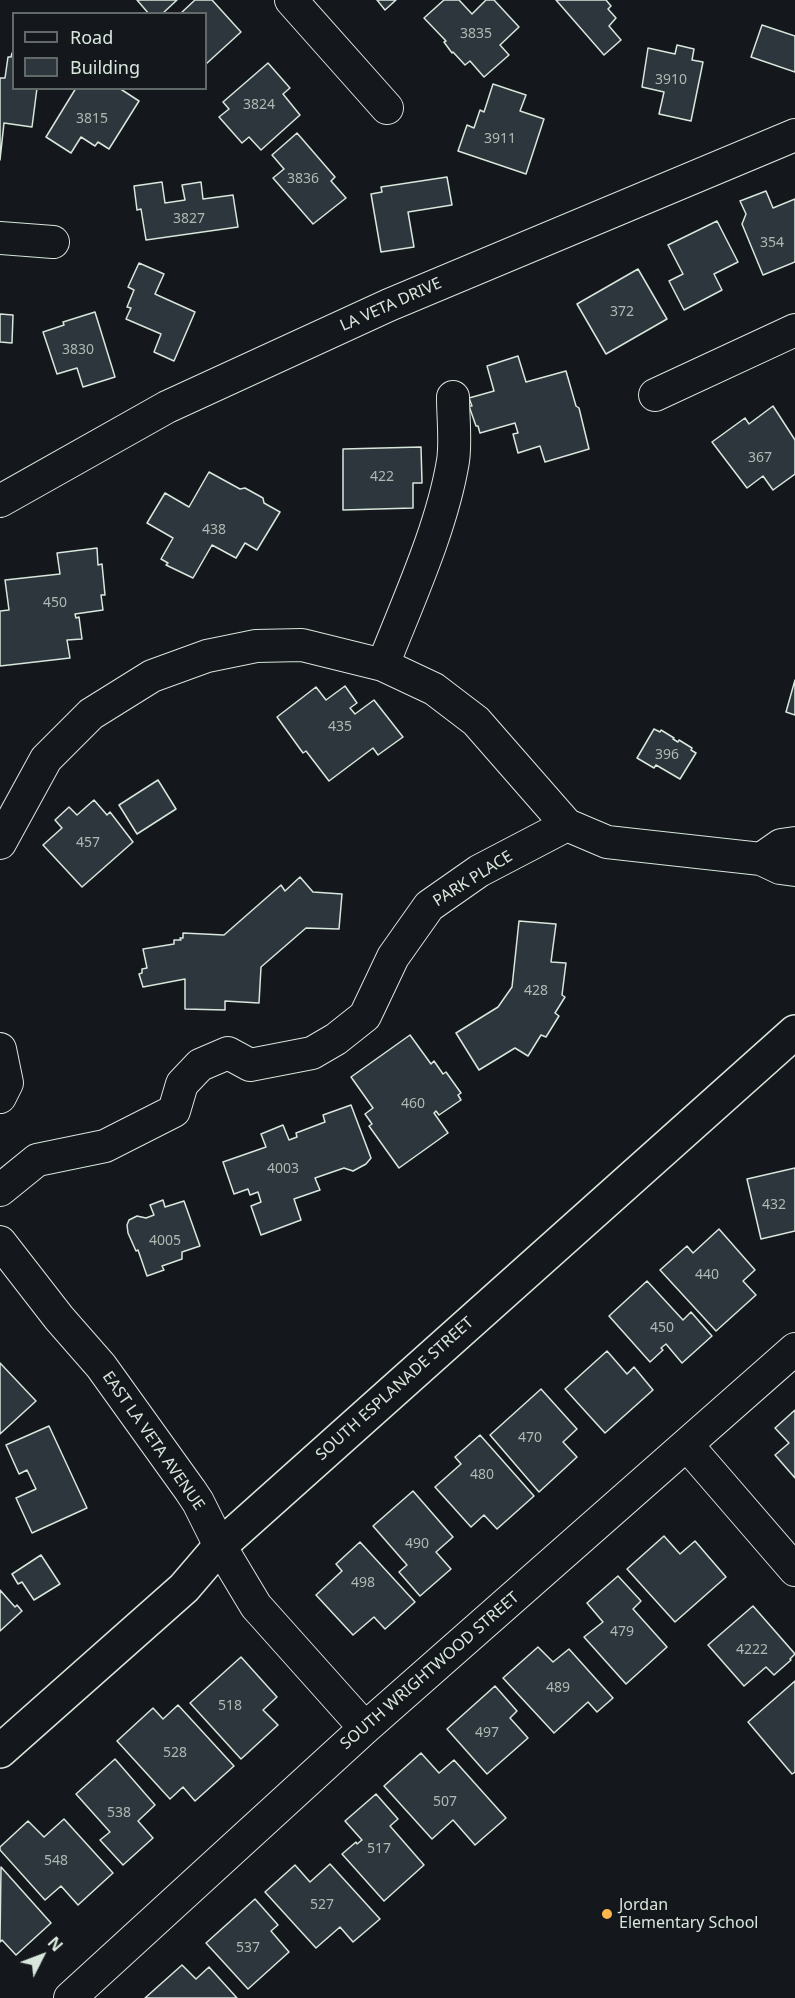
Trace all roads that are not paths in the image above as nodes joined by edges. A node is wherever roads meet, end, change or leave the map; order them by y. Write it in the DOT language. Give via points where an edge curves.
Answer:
graph roads {
  1 [pos="291,0"];
  2 [pos="387,108"];
  3 [pos="795,135"];
  4 [pos="0,238"];
  5 [pos="53,242"];
  6 [pos="795,330"];
  7 [pos="656,395"];
  8 [pos="453,397"];
  9 [pos="0,501"];
  10 [pos="383,665"];
  11 [pos="567,825"];
  12 [pos="0,843"];
  13 [pos="795,843"];
  14 [pos="761,859"];
  15 [pos="795,870"];
  16 [pos="795,1032"];
  17 [pos="1,1052"];
  18 [pos="0,1097"];
  19 [pos="0,1190"];
  20 [pos="0,1242"];
  21 [pos="795,1349"];
  22 [pos="687,1445"];
  23 [pos="220,1546"];
  24 [pos="795,1570"];
  25 [pos="365,1728"];
  26 [pos="0,1751"];
  27 [pos="70,1998"];
  1 -- 2 [label="street"];
  3 -- 9 [label="street, LA VETA DRIVE" via="389,305 188,397"];
  4 -- 5 [label="street"];
  6 -- 7 [label="street"];
  8 -- 10 [label="street" via="453,459 446,492"];
  10 -- 11 [label="street" via="434,689 476,721"];
  10 -- 12 [label="street" via="302,645 256,646 207,656 152,676 91,714 46,759"];
  11 -- 14 [label="street" via="608,842"];
  11 -- 19 [label="street, PARK PLACE" via="480,872 429,906 393,957 365,1016 336,1039 312,1053 250,1065 228,1053 200,1065 182,1084 174,1112 105,1146 38,1160"];
  13 -- 14 [label="street" via="781,845"];
  14 -- 15 [label="street"];
  16 -- 23 [label="main road, SOUTH ESPLANADE STREET"];
  17 -- 18 [label="street" via="7,1083"];
  20 -- 23 [label="street, EAST LA VETA AVENUE" via="101,1365 198,1502"];
  21 -- 22 [label="street, SOUTH WRIGHTWOOD STREET"];
  22 -- 24 [label="street"];
  22 -- 25 [label="street, SOUTH WRIGHTWOOD STREET"];
  23 -- 25 [label="street, EAST LA VETA AVENUE" via="256,1606"];
  23 -- 26 [label="main road, SOUTH ESPLANADE STREET" via="184,1588"];
  25 -- 27 [label="street, SOUTH WRIGHTWOOD STREET"];
}
